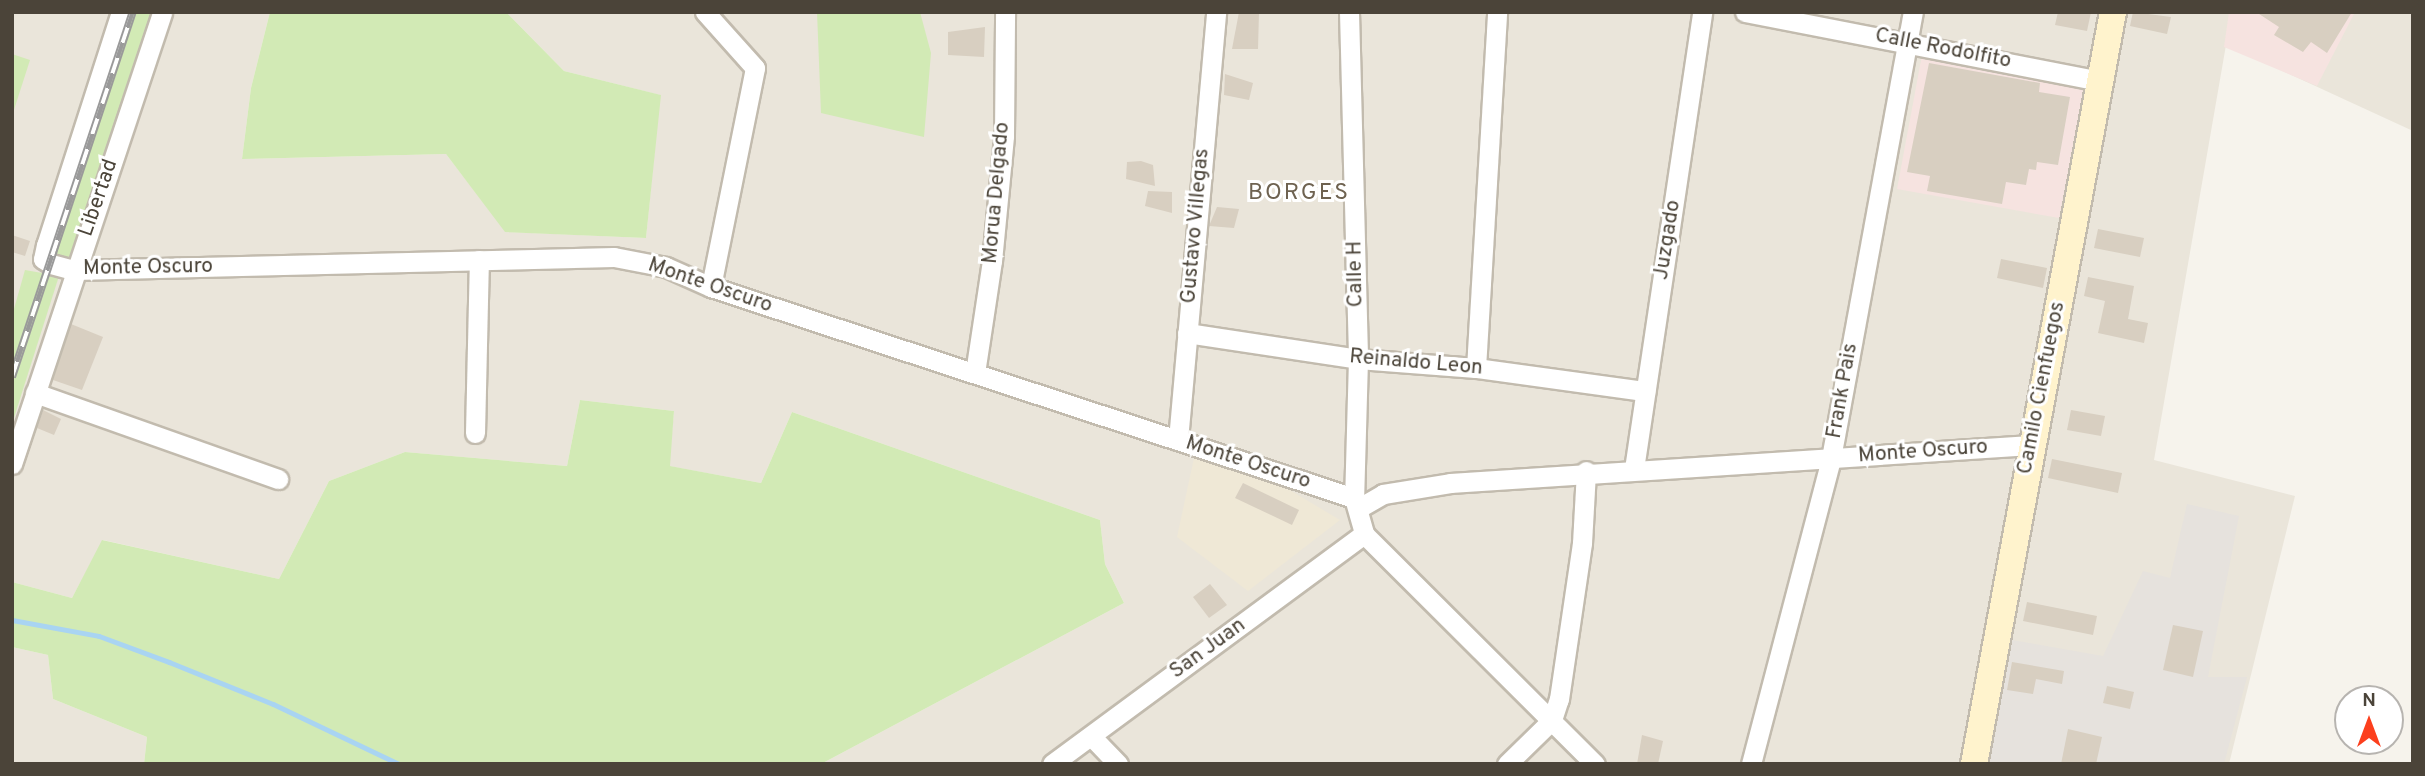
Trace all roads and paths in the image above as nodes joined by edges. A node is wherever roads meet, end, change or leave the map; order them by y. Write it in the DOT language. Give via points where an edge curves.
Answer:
graph roads {
  1 [pos="121,12"];
  2 [pos="162,12"];
  3 [pos="705,12"];
  4 [pos="1005,12"];
  5 [pos="1216,12"];
  6 [pos="1349,12"];
  7 [pos="1497,12"];
  8 [pos="1702,12"];
  9 [pos="1745,12"];
  10 [pos="1913,12"];
  11 [pos="2113,12"];
  12 [pos="1907,41"];
  13 [pos="2100,81"];
  14 [pos="479,260"];
  15 [pos="75,270"];
  16 [pos="711,287"];
  17 [pos="1186,333"];
  18 [pos="1358,359"];
  19 [pos="1476,368"];
  20 [pos="975,373"];
  21 [pos="1645,391"];
  22 [pos="35,393"];
  23 [pos="475,433"];
  24 [pos="1178,440"];
  25 [pos="2031,445"];
  26 [pos="1831,458"];
  27 [pos="12,464"];
  28 [pos="1634,469"];
  29 [pos="1586,471"];
  30 [pos="278,479"];
  31 [pos="1356,503"];
  32 [pos="1364,534"];
  33 [pos="1552,720"];
  34 [pos="1091,736"];
  35 [pos="1052,764"];
  36 [pos="1118,764"];
  37 [pos="1507,764"];
  38 [pos="1594,764"];
  39 [pos="1751,764"];
  40 [pos="1974,764"];
  1 -- 15 [label="street, Monte Oscuro" via="43,255 51,264"];
  2 -- 15 [label="street, Libertad"];
  3 -- 16 [label="street" via="755,68"];
  4 -- 20 [label="street, Morua Delgado" via="1004,136"];
  5 -- 17 [label="street, Gustavo Villegas"];
  6 -- 18 [label="street, Calle H"];
  7 -- 19 [label="street"];
  8 -- 21 [label="street, Juzgado"];
  9 -- 12 [label="street, Calle Rodolfito"];
  10 -- 12 [label="street, Frank Pais"];
  11 -- 13 [label="street, Camilo Cienfuegos"];
  12 -- 13 [label="street, Calle Rodolfito"];
  12 -- 26 [label="street, Frank Pais"];
  13 -- 25 [label="street, Camilo Cienfuegos"];
  14 -- 15 [label="street, Monte Oscuro"];
  14 -- 16 [label="street, Monte Oscuro" via="614,257 666,267"];
  14 -- 23 [label="street"];
  15 -- 22 [label="street, Libertad"];
  16 -- 20 [label="street, Monte Oscuro"];
  17 -- 18 [label="street, Reinaldo Leon"];
  17 -- 24 [label="street, Gustavo Villegas"];
  18 -- 19 [label="street, Reinaldo Leon"];
  18 -- 31 [label="street, Calle H"];
  19 -- 21 [label="street, Reinaldo Leon"];
  20 -- 24 [label="street, Monte Oscuro"];
  21 -- 28 [label="street, Juzgado"];
  22 -- 27 [label="street, Libertad"];
  22 -- 30 [label="street"];
  24 -- 31 [label="street, Monte Oscuro"];
  25 -- 26 [label="street, Monte Oscuro"];
  25 -- 40 [label="street, Camilo Cienfuegos"];
  26 -- 28 [label="street, Monte Oscuro"];
  26 -- 39 [label="street, Frank Pais"];
  28 -- 29 [label="street, Monte Oscuro"];
  29 -- 31 [label="street, Monte Oscuro" via="1409,488"];
  29 -- 33 [label="street" via="1582,542"];
  31 -- 32 [label="street, Calle H"];
  32 -- 33 [label="street"];
  32 -- 34 [label="street, San Juan"];
  33 -- 37 [label="street"];
  33 -- 38 [label="street"];
  34 -- 35 [label="street, San Juan"];
  34 -- 36 [label="street"];
}
